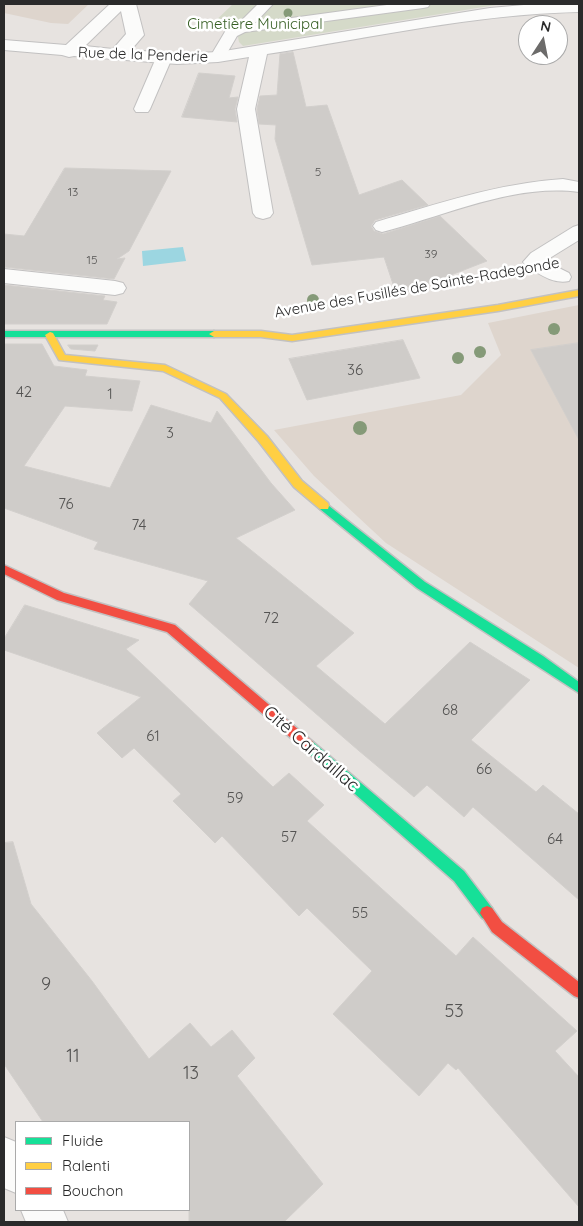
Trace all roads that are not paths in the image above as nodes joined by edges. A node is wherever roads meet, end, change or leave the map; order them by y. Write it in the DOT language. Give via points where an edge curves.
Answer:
graph roads {
  1 [pos="119,4"];
  2 [pos="128,4"];
  3 [pos="266,4"];
  4 [pos="348,4"];
  5 [pos="422,4"];
  6 [pos="579,7"];
  7 [pos="375,11"];
  8 [pos="242,28"];
  9 [pos="135,35"];
  10 [pos="4,45"];
  11 [pos="259,51"];
  12 [pos="69,52"];
  13 [pos="118,55"];
  14 [pos="218,57"];
  15 [pos="170,58"];
  16 [pos="142,109"];
  17 [pos="579,187"];
  18 [pos="263,213"];
  19 [pos="382,226"];
  20 [pos="579,231"];
  21 [pos="4,276"];
  22 [pos="567,276"];
  23 [pos="544,280"];
  24 [pos="115,288"];
  25 [pos="579,288"];
  26 [pos="579,293"];
  27 [pos="290,326"];
  28 [pos="4,334"];
  29 [pos="260,334"];
  30 [pos="50,336"];
  31 [pos="4,569"];
  32 [pos="579,688"];
  33 [pos="579,991"];
  34 [pos="4,1156"];
  35 [pos="15,1172"];
  36 [pos="41,1211"];
  37 [pos="49,1222"];
  1 -- 12 [label="street"];
  2 -- 9 [label="street"];
  3 -- 8 [label="lane"];
  4 -- 7 [label="lane"];
  5 -- 7 [label="lane"];
  6 -- 11 [label="street, Rue de la Penderie" via="490,13"];
  7 -- 8 [label="lane"];
  8 -- 14 [label="lane" via="231,34"];
  9 -- 13 [label="street"];
  9 -- 15 [label="street"];
  10 -- 12 [label="street, Rue de la Penderie"];
  11 -- 14 [label="street, Rue de la Penderie"];
  11 -- 18 [label="street" via="246,109"];
  12 -- 13 [label="street, Rue de la Penderie"];
  13 -- 15 [label="street, Rue de la Penderie"];
  14 -- 15 [label="street, Rue de la Penderie"];
  15 -- 16 [label="lane"];
  17 -- 19 [label="lane" via="572,184 529,186"];
  20 -- 22 [label="lane" via="532,262"];
  21 -- 24 [label="street"];
  22 -- 23 [label="street, Avenue des Fusillés de Sainte-Radegonde"];
  22 -- 25 [label="street"];
  26 -- 29 [label="street, Avenue des Fusillés de Sainte-Radegonde" via="292,338"];
  27 -- 29 [label="street, Avenue des Fusillés de Sainte-Radegonde"];
  28 -- 30 [label="street, Avenue des Fusillés de Sainte-Radegonde"];
  29 -- 30 [label="street, Avenue des Fusillés de Sainte-Radegonde"];
  30 -- 32 [label="street" via="62,358 165,368 223,396 263,439 298,484 420,585"];
  31 -- 33 [label="street, Cité Cardaillac" via="61,597 171,628 460,876 496,928"];
  34 -- 35 [label="street"];
  36 -- 37 [label="street"];
}
